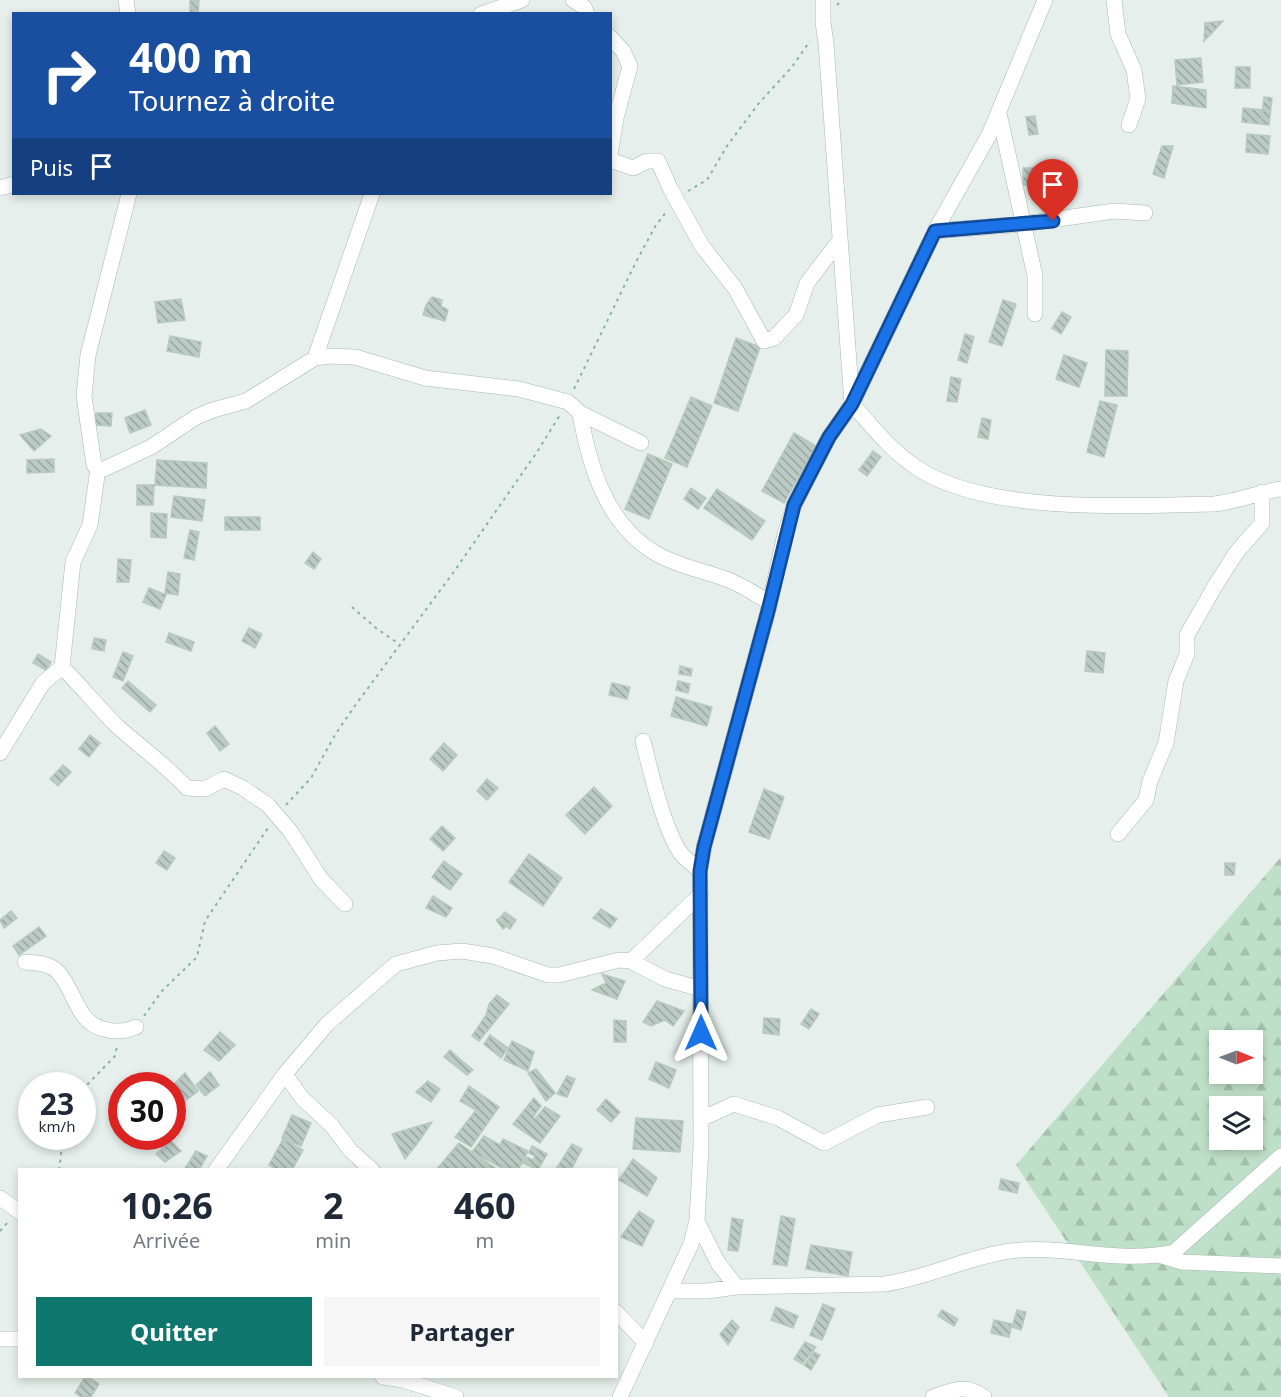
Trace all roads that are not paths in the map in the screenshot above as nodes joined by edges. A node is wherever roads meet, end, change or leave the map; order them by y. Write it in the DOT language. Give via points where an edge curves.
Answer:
graph roads {
  1 [pos="522,0"];
  2 [pos="573,0"];
  3 [pos="823,0"];
  4 [pos="1045,0"];
  5 [pos="1114,0"];
  6 [pos="487,12"];
  7 [pos="586,12"];
  8 [pos="612,40"];
  9 [pos="999,113"];
  10 [pos="1129,125"];
  11 [pos="612,143"];
  12 [pos="612,161"];
  13 [pos="129,195"];
  14 [pos="372,195"];
  15 [pos="1145,213"];
  16 [pos="1023,224"];
  17 [pos="935,231"];
  18 [pos="840,240"];
  19 [pos="1035,314"];
  20 [pos="315,358"];
  21 [pos="852,404"];
  22 [pos="580,413"];
  23 [pos="641,443"];
  24 [pos="98,469"];
  25 [pos="1281,489"];
  26 [pos="1263,492"];
  27 [pos="770,603"];
  28 [pos="62,667"];
  29 [pos="643,741"];
  30 [pos="0,753"];
  31 [pos="1118,834"];
  32 [pos="700,871"];
  33 [pos="700,894"];
  34 [pos="345,904"];
  35 [pos="25,962"];
  36 [pos="631,962"];
  37 [pos="701,989"];
  38 [pos="136,1027"];
  39 [pos="285,1074"];
  40 [pos="927,1107"];
  41 [pos="701,1119"];
  42 [pos="1281,1155"];
  43 [pos="217,1168"];
  44 [pos="370,1168"];
  45 [pos="0,1198"];
  46 [pos="18,1211"];
  47 [pos="697,1221"];
  48 [pos="1159,1255"];
  49 [pos="1281,1266"];
  50 [pos="737,1287"];
  51 [pos="669,1291"];
  52 [pos="618,1314"];
  53 [pos="0,1338"];
  54 [pos="18,1339"];
  55 [pos="646,1343"];
  56 [pos="390,1378"];
  57 [pos="456,1397"];
  58 [pos="620,1397"];
  59 [pos="933,1397"];
  60 [pos="984,1397"];
  1 -- 6 [label="street"];
  2 -- 7 [label="street"];
  3 -- 18 [label="street"];
  4 -- 9 [label="street"];
  5 -- 10 [label="street" via="1118,34 1134,70 1138,99"];
  8 -- 11 [label="street" via="630,66"];
  9 -- 16 [label="street"];
  9 -- 17 [label="street"];
  12 -- 18 [label="street" via="633,168 658,161 702,246 735,288 764,341 774,338 796,315 807,283"];
  13 -- 24 [label="street" via="88,355 84,396 94,465"];
  14 -- 20 [label="street"];
  15 -- 16 [label="street" via="1114,211"];
  16 -- 17 [label="street"];
  16 -- 19 [label="street" via="1035,276"];
  17 -- 21 [label="street"];
  18 -- 21 [label="street"];
  20 -- 22 [label="street" via="355,357 425,378 519,389 568,402"];
  20 -- 24 [label="street" via="246,401 196,417 151,447"];
  21 -- 26 [label="street" via="910,464 955,487 1003,498 1100,506 1214,504"];
  21 -- 27 [label="street" via="829,437 794,505"];
  22 -- 23 [label="street"];
  22 -- 27 [label="street" via="591,466 619,522 657,554 729,580"];
  24 -- 28 [label="street" via="90,525 74,561"];
  25 -- 26 [label="street"];
  26 -- 31 [label="street" via="1262,523 1236,553 1187,635 1187,654 1176,681 1166,743 1146,800"];
  27 -- 32 [label="street"];
  28 -- 30 [label="street" via="43,683"];
  28 -- 34 [label="street" via="114,723 187,788 205,789 224,779 268,805 321,879"];
  29 -- 32 [label="street" via="668,827 681,855"];
  32 -- 33 [label="street"];
  33 -- 36 [label="street"];
  33 -- 37 [label="street"];
  35 -- 38 [label="street" via="45,964 57,971 83,1015 93,1024 121,1033"];
  36 -- 37 [label="street" via="665,979"];
  36 -- 39 [label="street" via="619,960 548,975 493,956 462,951 396,964 327,1024"];
  37 -- 41 [label="street"];
  39 -- 43 [label="street"];
  39 -- 44 [label="street" via="302,1098"];
  40 -- 41 [label="street" via="878,1115 824,1143 778,1118 735,1104"];
  41 -- 47 [label="street"];
  42 -- 48 [label="street" via="1174,1252"];
  45 -- 46 [label="street"];
  47 -- 50 [label="street" via="718,1263"];
  47 -- 51 [label="street"];
  48 -- 49 [label="street" via="1182,1262"];
  48 -- 50 [label="street" via="1008,1251 894,1282"];
  50 -- 51 [label="street"];
  51 -- 55 [label="street"];
  52 -- 55 [label="street"];
  53 -- 54 [label="street"];
  55 -- 58 [label="street"];
  56 -- 57 [label="street"];
  59 -- 60 [label="street" via="968,1388"];
}
